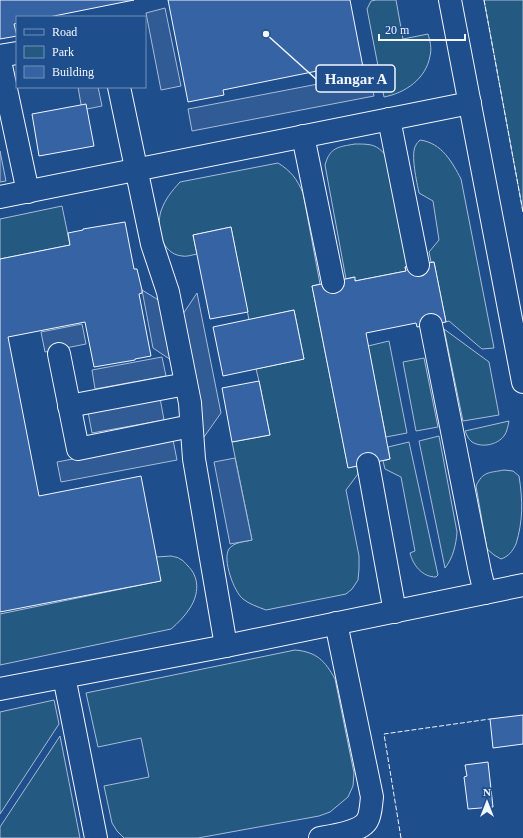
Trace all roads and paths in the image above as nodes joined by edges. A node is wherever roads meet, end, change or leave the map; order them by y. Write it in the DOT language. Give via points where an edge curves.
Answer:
graph roads {
  1 [pos="450,0"];
  2 [pos="16,53"];
  3 [pos="0,56"];
  4 [pos="0,61"];
  5 [pos="119,88"];
  6 [pos="470,102"];
  7 [pos="389,119"];
  8 [pos="303,136"];
  9 [pos="136,170"];
  10 [pos="28,192"];
  11 [pos="0,197"];
  12 [pos="418,265"];
  13 [pos="333,282"];
  14 [pos="432,325"];
  15 [pos="59,354"];
  16 [pos="523,382"];
  17 [pos="186,384"];
  18 [pos="69,406"];
  19 [pos="191,426"];
  20 [pos="368,464"];
  21 [pos="523,585"];
  22 [pos="485,593"];
  23 [pos="395,612"];
  24 [pos="336,623"];
  25 [pos="226,646"];
  26 [pos="64,677"];
  27 [pos="0,690"];
  28 [pos="96,838"];
  29 [pos="320,838"];
  1 -- 6 [label="lane"];
  2 -- 3 [label="lane"];
  4 -- 10 [label="lane"];
  5 -- 9 [label="lane"];
  6 -- 7 [label="lane"];
  6 -- 16 [label="lane"];
  7 -- 8 [label="lane"];
  7 -- 12 [label="lane"];
  8 -- 9 [label="lane"];
  8 -- 13 [label="lane"];
  9 -- 10 [label="lane"];
  9 -- 17 [label="lane" via="152,244 168,292"];
  10 -- 11 [label="lane"];
  14 -- 22 [label="lane"];
  15 -- 18 [label="lane"];
  17 -- 18 [label="lane"];
  17 -- 19 [label="lane"];
  18 -- 19 [label="lane" via="78,449"];
  19 -- 25 [label="lane" via="194,459"];
  20 -- 23 [label="lane"];
  21 -- 22 [label="lane"];
  22 -- 23 [label="lane"];
  23 -- 24 [label="lane"];
  24 -- 25 [label="lane"];
  24 -- 29 [label="lane" via="372,796 367,822 357,829"];
  25 -- 26 [label="lane"];
  26 -- 27 [label="lane"];
  26 -- 28 [label="lane"];
}
